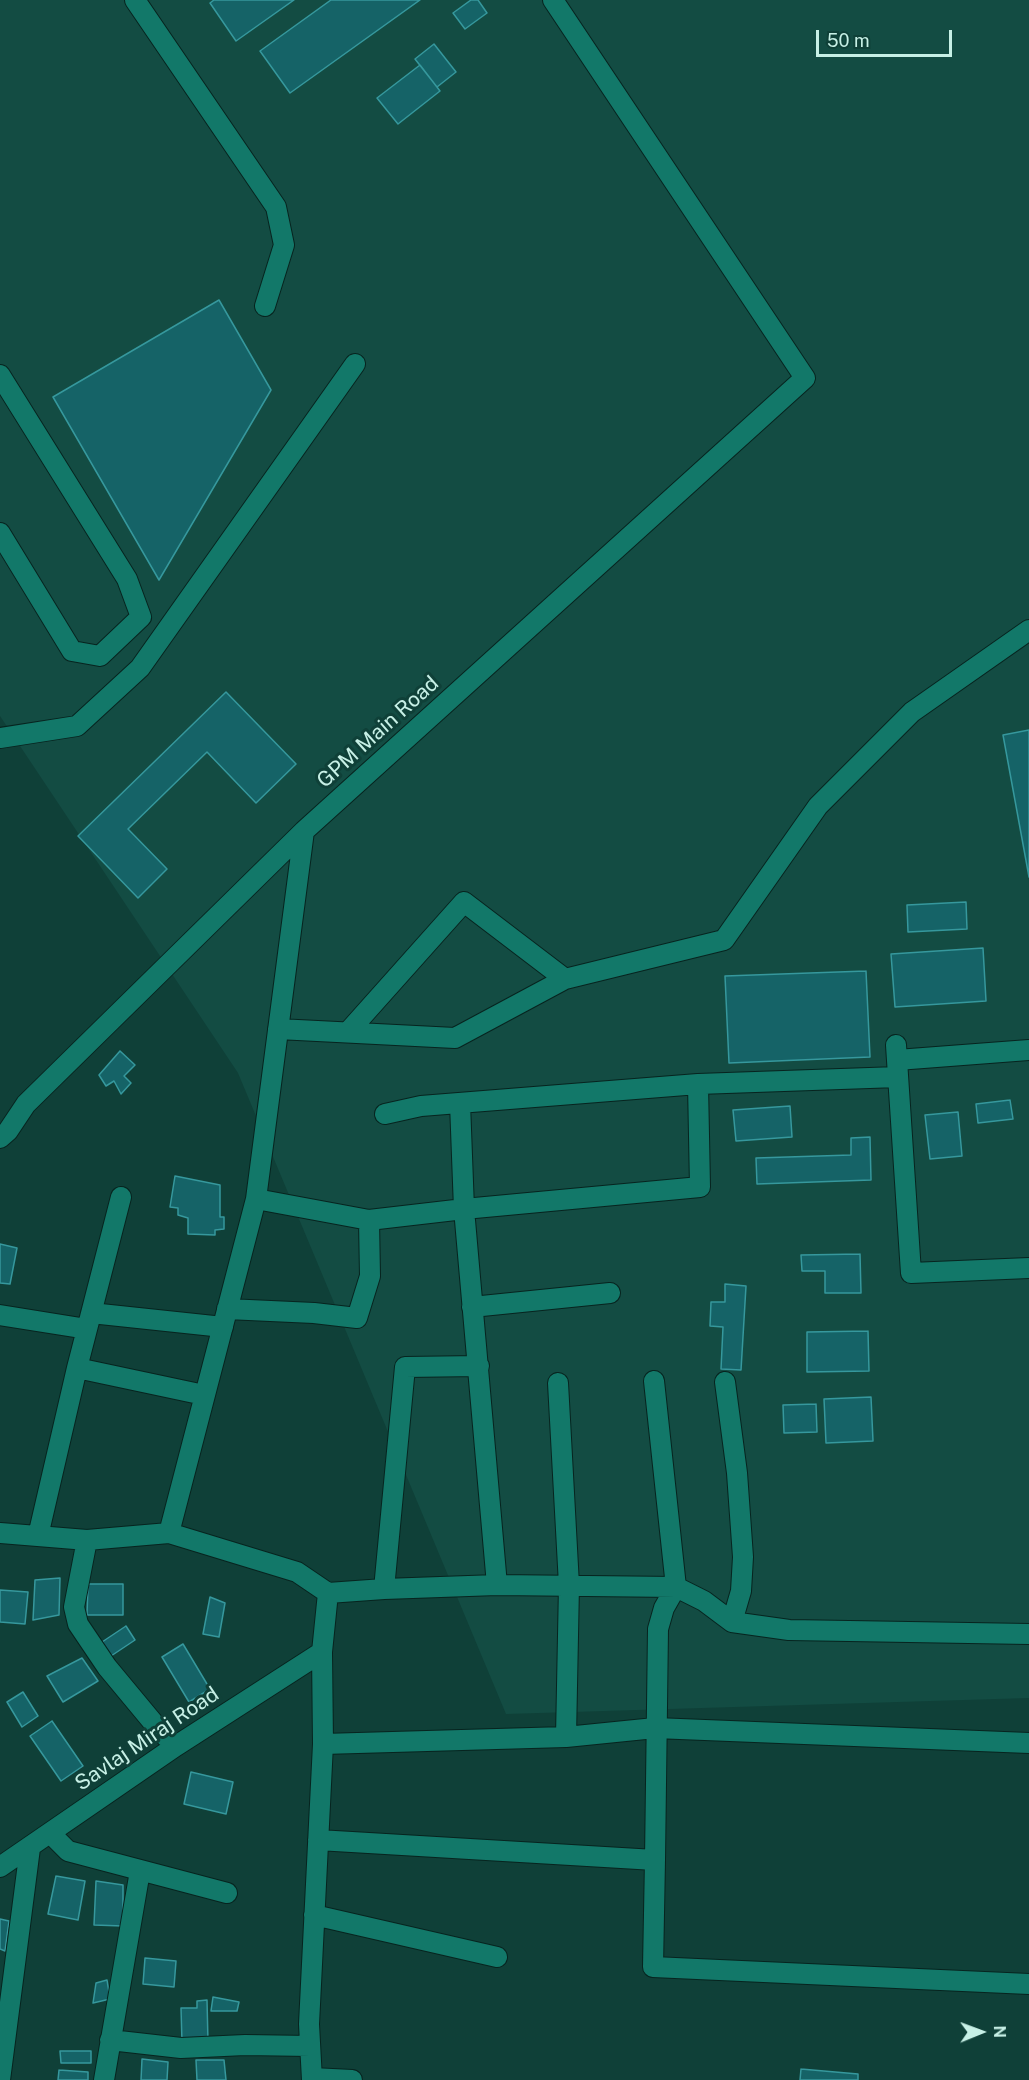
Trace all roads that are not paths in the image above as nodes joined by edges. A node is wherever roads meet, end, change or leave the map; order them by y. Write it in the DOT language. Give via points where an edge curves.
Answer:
graph roads {
  1 [pos="135,0"];
  2 [pos="553,0"];
  3 [pos="265,306"];
  4 [pos="355,364"];
  5 [pos="0,375"];
  6 [pos="0,533"];
  7 [pos="1029,630"];
  8 [pos="0,738"];
  9 [pos="304,831"];
  10 [pos="565,979"];
  11 [pos="278,1029"];
  12 [pos="348,1032"];
  13 [pos="1029,1050"];
  14 [pos="897,1060"];
  15 [pos="698,1084"];
  16 [pos="460,1103"];
  17 [pos="385,1114"];
  18 [pos="3,1133"];
  19 [pos="121,1197"];
  20 [pos="256,1199"];
  21 [pos="464,1209"];
  22 [pos="369,1220"];
  23 [pos="1029,1268"];
  24 [pos="610,1293"];
  25 [pos="472,1307"];
  26 [pos="0,1315"];
  27 [pos="225,1318"];
  28 [pos="89,1321"];
  29 [pos="479,1366"];
  30 [pos="77,1368"];
  31 [pos="654,1382"];
  32 [pos="725,1382"];
  33 [pos="558,1383"];
  34 [pos="204,1395"];
  35 [pos="0,1533"];
  36 [pos="169,1533"];
  37 [pos="38,1536"];
  38 [pos="87,1540"];
  39 [pos="497,1585"];
  40 [pos="569,1585"];
  41 [pos="676,1587"];
  42 [pos="384,1589"];
  43 [pos="328,1593"];
  44 [pos="732,1622"];
  45 [pos="1029,1634"];
  46 [pos="322,1652"];
  47 [pos="655,1728"];
  48 [pos="566,1737"];
  49 [pos="1029,1743"];
  50 [pos="322,1744"];
  51 [pos="176,1746"];
  52 [pos="51,1834"];
  53 [pos="318,1840"];
  54 [pos="30,1848"];
  55 [pos="655,1860"];
  56 [pos="0,1867"];
  57 [pos="140,1871"];
  58 [pos="227,1893"];
  59 [pos="314,1915"];
  60 [pos="497,1957"];
  61 [pos="1029,1984"];
  62 [pos="110,2040"];
  63 [pos="310,2046"];
  64 [pos="312,2079"];
  65 [pos="0,2080"];
  66 [pos="105,2080"];
  67 [pos="352,2080"];
  1 -- 3 [label="street" via="276,207 284,245"];
  2 -- 9 [label="street, GPM Main Road" via="805,378"];
  4 -- 8 [label="street" via="140,668 77,726"];
  5 -- 6 [label="street" via="127,579 141,617 100,656 72,651"];
  7 -- 10 [label="street" via="912,712 825,798 724,940"];
  9 -- 11 [label="street"];
  9 -- 18 [label="street, GPM Main Road" via="26,1104"];
  10 -- 12 [label="street" via="455,1038"];
  10 -- 12 [label="street" via="464,902"];
  11 -- 12 [label="street"];
  11 -- 20 [label="street"];
  13 -- 14 [label="street"];
  14 -- 15 [label="street"];
  14 -- 23 [label="street" via="911,1273"];
  15 -- 16 [label="street"];
  15 -- 21 [label="street" via="700,1187"];
  16 -- 17 [label="street"];
  16 -- 21 [label="street"];
  19 -- 28 [label="street"];
  20 -- 22 [label="street"];
  20 -- 27 [label="street"];
  21 -- 22 [label="street"];
  21 -- 25 [label="street"];
  22 -- 27 [label="street" via="370,1276 357,1318 314,1312"];
  24 -- 25 [label="street"];
  25 -- 29 [label="street"];
  26 -- 28 [label="street"];
  27 -- 28 [label="street"];
  27 -- 34 [label="street"];
  28 -- 30 [label="street"];
  29 -- 39 [label="street"];
  29 -- 42 [label="street" via="405,1367"];
  30 -- 34 [label="street"];
  30 -- 37 [label="street"];
  31 -- 41 [label="street"];
  32 -- 44 [label="street" via="743,1557 741,1591"];
  33 -- 40 [label="street"];
  34 -- 36 [label="street"];
  35 -- 37 [label="street"];
  36 -- 38 [label="street"];
  36 -- 43 [label="street" via="297,1572"];
  37 -- 38 [label="street"];
  38 -- 51 [label="street" via="74,1607 78,1624 107,1667"];
  39 -- 40 [label="street"];
  39 -- 42 [label="street"];
  40 -- 41 [label="street"];
  40 -- 48 [label="street"];
  41 -- 44 [label="street"];
  41 -- 47 [label="street" via="658,1629"];
  42 -- 43 [label="street"];
  43 -- 46 [label="street"];
  44 -- 45 [label="street" via="789,1630"];
  46 -- 50 [label="street"];
  46 -- 51 [label="street, Savlaj Miraj Road"];
  47 -- 48 [label="street"];
  47 -- 49 [label="street"];
  47 -- 55 [label="street"];
  48 -- 50 [label="street"];
  50 -- 53 [label="street"];
  51 -- 52 [label="street, Savlaj Miraj Road"];
  52 -- 54 [label="street, Savlaj Miraj Road"];
  52 -- 57 [label="street" via="68,1851"];
  53 -- 55 [label="street"];
  53 -- 59 [label="street"];
  54 -- 56 [label="street, Savlaj Miraj Road"];
  54 -- 65 [label="street"];
  55 -- 61 [label="street" via="653,1967"];
  57 -- 58 [label="street"];
  57 -- 62 [label="street"];
  59 -- 60 [label="street"];
  59 -- 63 [label="street"];
  62 -- 63 [label="street" via="182,2048"];
  62 -- 66 [label="street"];
  63 -- 64 [label="street"];
  64 -- 67 [label="street"];
}
